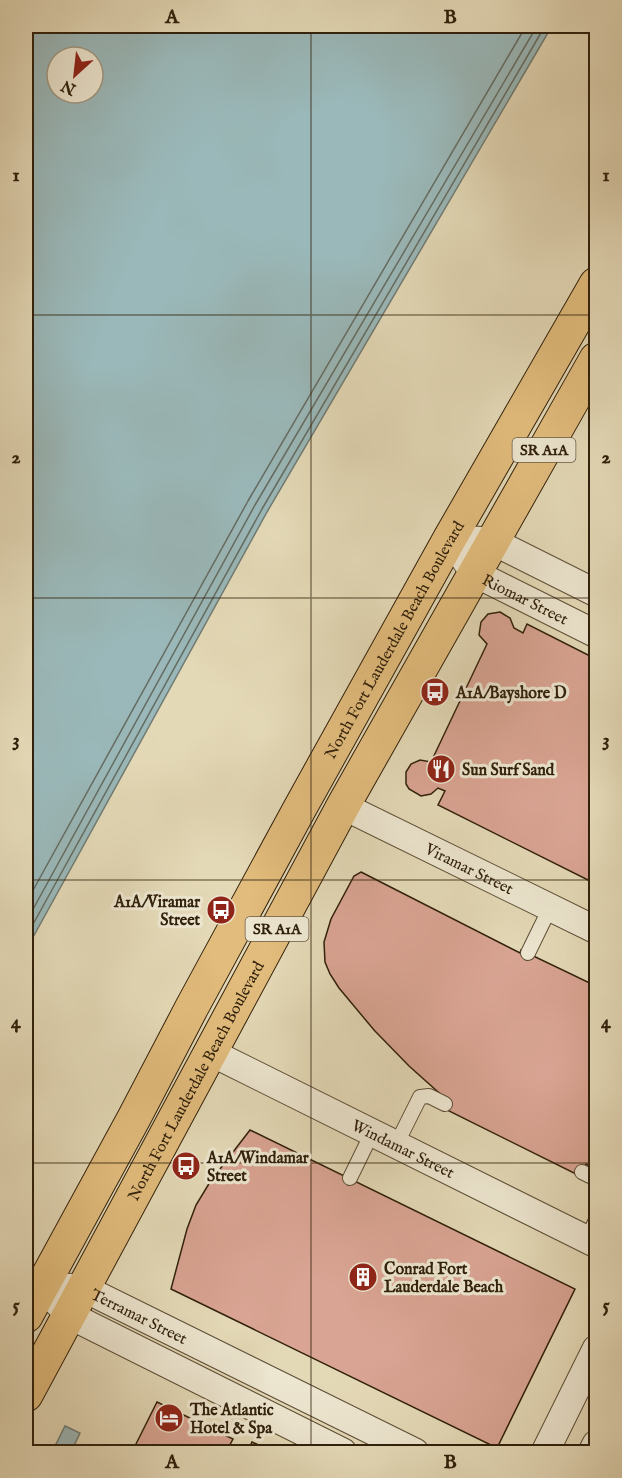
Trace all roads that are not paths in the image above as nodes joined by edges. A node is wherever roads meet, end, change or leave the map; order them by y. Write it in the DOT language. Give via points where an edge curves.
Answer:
graph roads {
  1 [pos="597,284"];
  2 [pos="597,359"];
  3 [pos="450,538"];
  4 [pos="492,541"];
  5 [pos="474,573"];
  6 [pos="597,593"];
  7 [pos="597,634"];
  8 [pos="343,806"];
  9 [pos="550,908"];
  10 [pos="597,930"];
  11 [pos="528,953"];
  12 [pos="210,1052"];
  13 [pos="445,1104"];
  14 [pos="384,1139"];
  15 [pos="582,1172"];
  16 [pos="350,1178"];
  17 [pos="597,1179"];
  18 [pos="593,1234"];
  19 [pos="41,1286"];
  20 [pos="76,1301"];
  21 [pos="26,1316"];
  22 [pos="597,1349"];
  23 [pos="26,1395"];
  24 [pos="597,1444"];
  25 [pos="344,1452"];
  26 [pos="415,1452"];
  27 [pos="545,1452"];
  28 [pos="592,1452"];
  1 -- 3 [label="main road, North Fort Lauderdale Beach Boulevard / SR A1A"];
  2 -- 4 [label="main road, North Fort Lauderdale Beach Boulevard / SR A1A"];
  3 -- 4 [label="street"];
  3 -- 5 [label="street, Riomar Street"];
  3 -- 19 [label="main road, North Fort Lauderdale Beach Boulevard / SR A1A"];
  4 -- 5 [label="main road, North Fort Lauderdale Beach Boulevard / SR A1A"];
  4 -- 6 [label="street"];
  5 -- 7 [label="street, Riomar Street"];
  5 -- 8 [label="main road, North Fort Lauderdale Beach Boulevard / SR A1A"];
  8 -- 9 [label="street, Viramar Street"];
  8 -- 12 [label="main road, North Fort Lauderdale Beach Boulevard / SR A1A"];
  9 -- 10 [label="street, Viramar Street"];
  9 -- 11 [label="lane"];
  12 -- 14 [label="street, Windamar Street"];
  12 -- 20 [label="main road, North Fort Lauderdale Beach Boulevard / SR A1A"];
  13 -- 14 [label="lane" via="429,1096 420,1097"];
  14 -- 16 [label="lane"];
  14 -- 18 [label="street, Windamar Street"];
  15 -- 17 [label="lane"];
  19 -- 20 [label="street, Terramar Street"];
  19 -- 21 [label="main road, North Fort Lauderdale Beach Boulevard / SR A1A"];
  20 -- 23 [label="main road, North Fort Lauderdale Beach Boulevard / SR A1A"];
  20 -- 25 [label="street, Terramar Street"];
  20 -- 26 [label="street, Terramar Street"];
  22 -- 27 [label="street"];
  24 -- 28 [label="street"];
}
